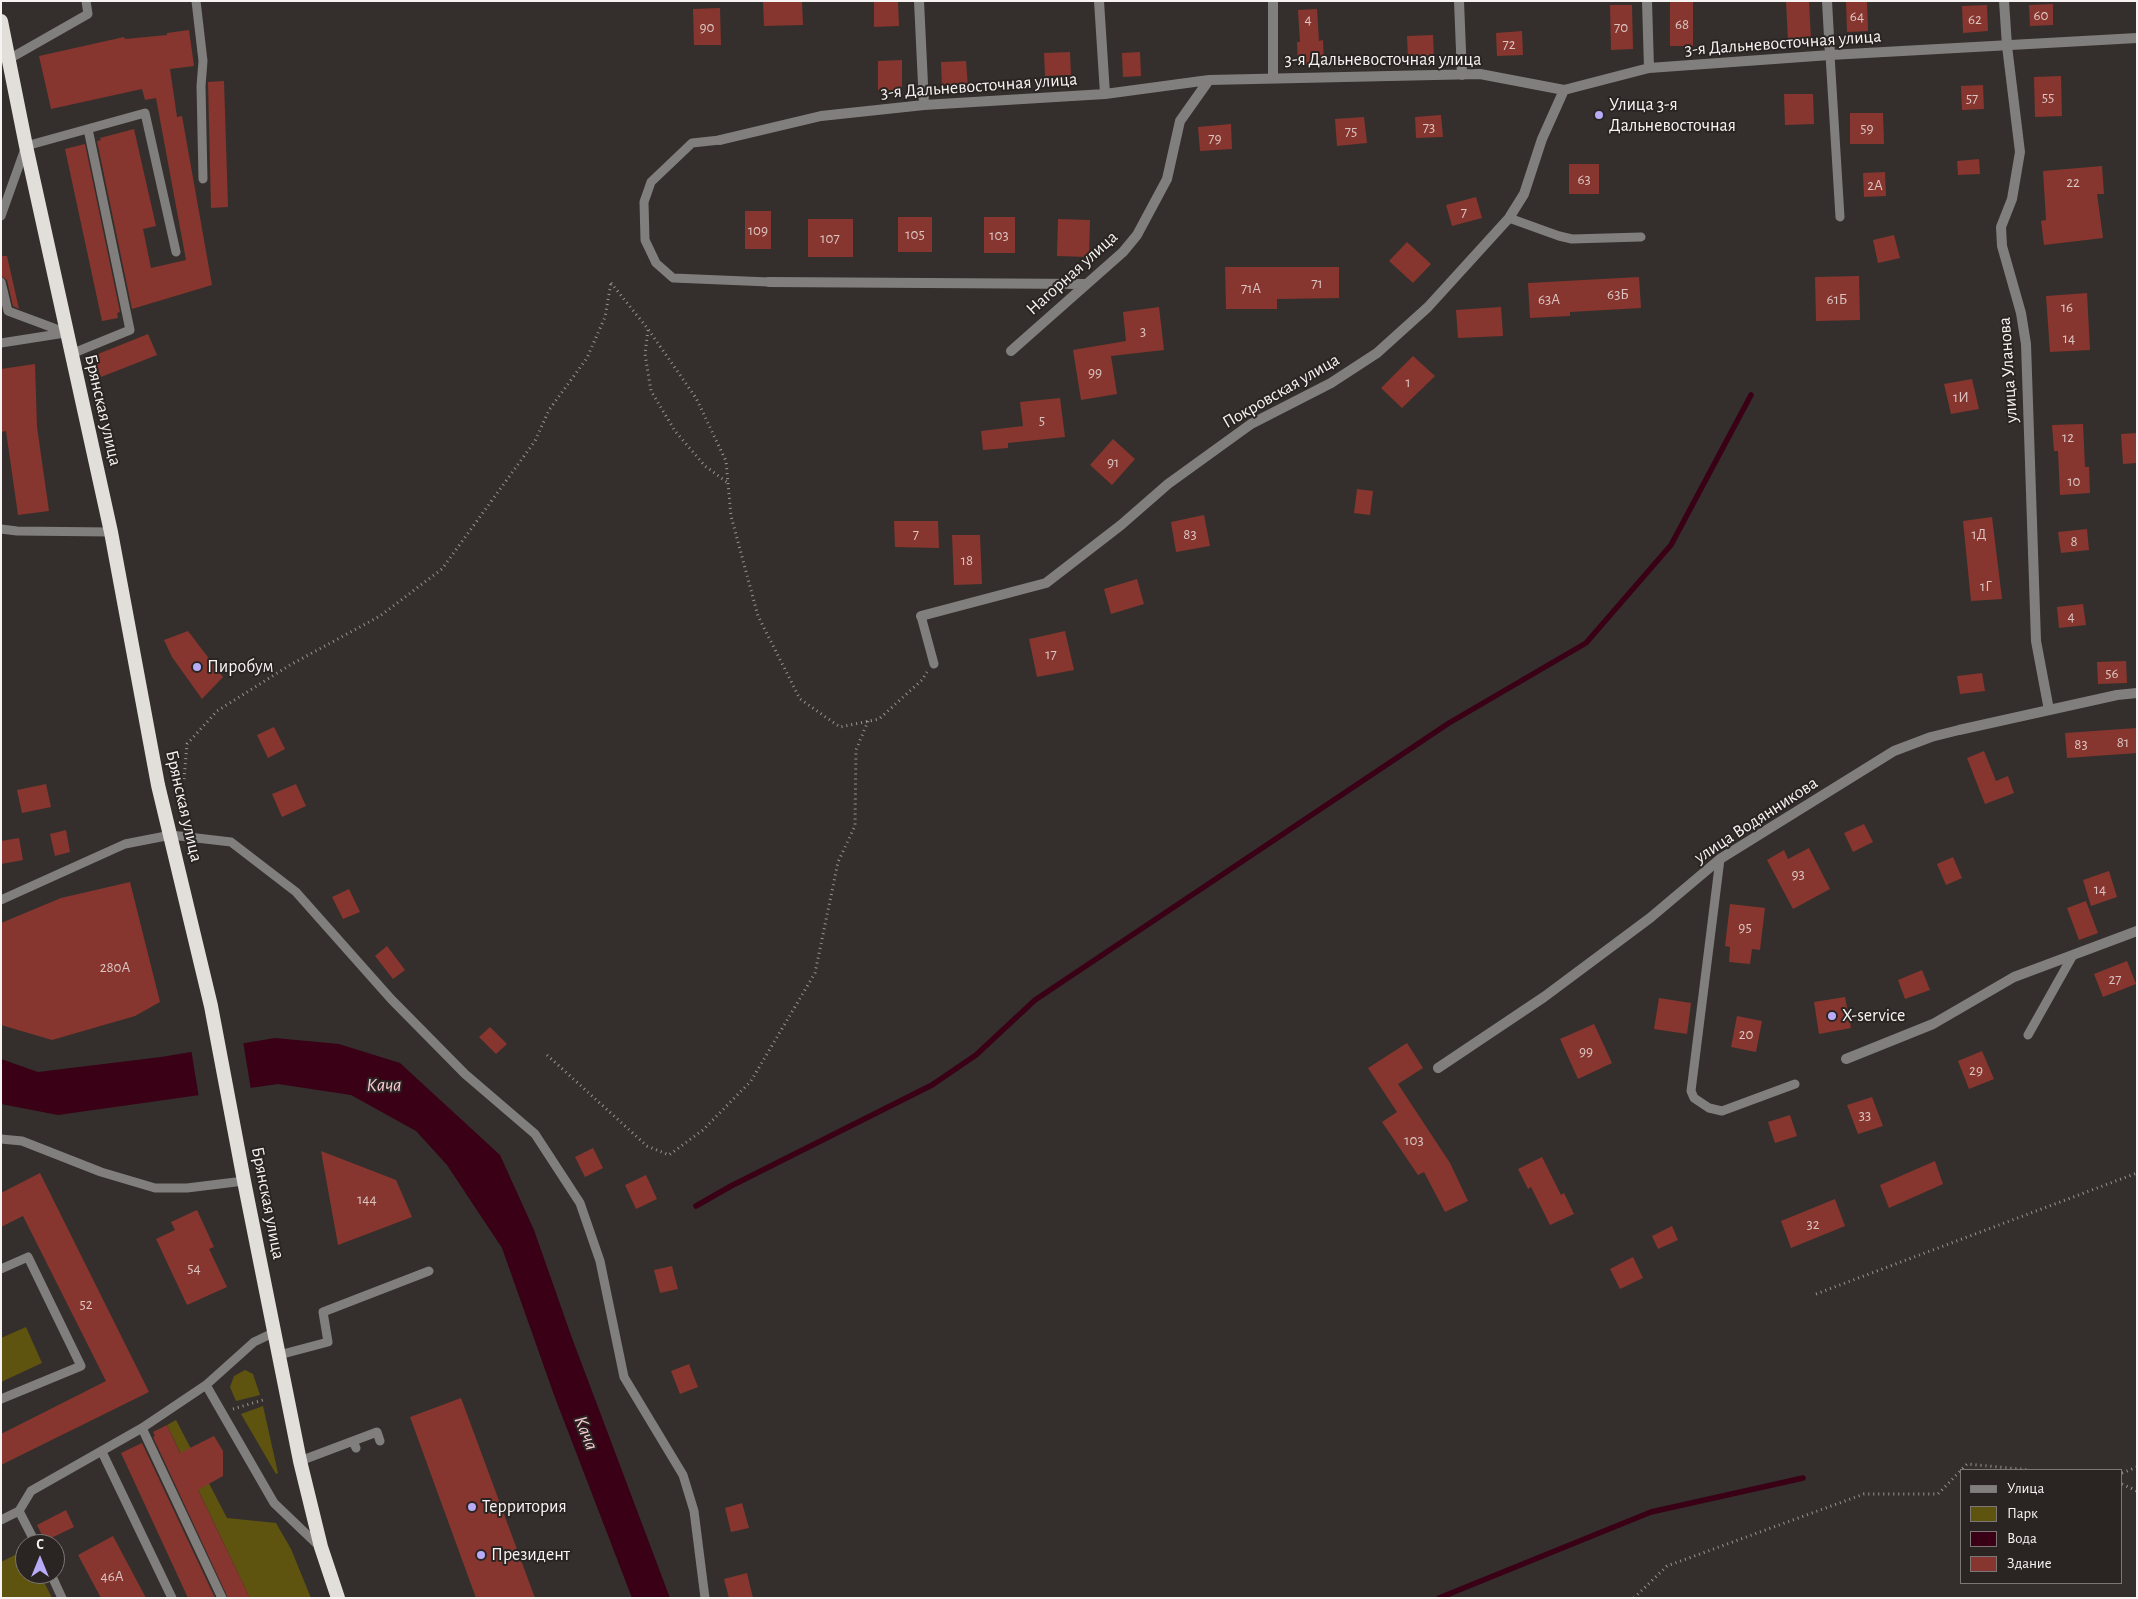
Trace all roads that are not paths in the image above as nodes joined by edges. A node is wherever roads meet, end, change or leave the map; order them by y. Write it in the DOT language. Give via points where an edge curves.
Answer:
graph roads {
  1 [pos="86,1"];
  2 [pos="196,1"];
  3 [pos="919,1"];
  4 [pos="1099,1"];
  5 [pos="1273,1"];
  6 [pos="1459,1"];
  7 [pos="1647,1"];
  8 [pos="1827,1"];
  9 [pos="2004,1"];
  10 [pos="1,21"];
  11 [pos="2137,38"];
  12 [pos="2006,46"];
  13 [pos="1830,55"];
  14 [pos="9,59"];
  15 [pos="1649,68"];
  16 [pos="1462,75"];
  17 [pos="1272,77"];
  18 [pos="1208,80"];
  19 [pos="1564,90"];
  20 [pos="1105,94"];
  21 [pos="924,105"];
  22 [pos="88,129"];
  23 [pos="720,140"];
  24 [pos="26,146"];
  25 [pos="203,179"];
  26 [pos="1,216"];
  27 [pos="1840,217"];
  28 [pos="1509,218"];
  29 [pos="1641,237"];
  30 [pos="176,252"];
  31 [pos="1,282"];
  32 [pos="770,282"];
  33 [pos="1085,284"];
  34 [pos="67,333"];
  35 [pos="1,343"];
  36 [pos="1011,351"];
  37 [pos="71,354"];
  38 [pos="1,528"];
  39 [pos="111,532"];
  40 [pos="921,616"];
  41 [pos="934,664"];
  42 [pos="2137,693"];
  43 [pos="2049,710"];
  44 [pos="171,834"];
  45 [pos="1720,859"];
  46 [pos="1,900"];
  47 [pos="2137,931"];
  48 [pos="2073,955"];
  49 [pos="2028,1035"];
  50 [pos="1846,1059"];
  51 [pos="1438,1068"];
  52 [pos="1795,1084"];
  53 [pos="1,1139"];
  54 [pos="244,1181"];
  55 [pos="1,1268"];
  56 [pos="429,1271"];
  57 [pos="275,1332"];
  58 [pos="279,1355"];
  59 [pos="206,1385"];
  60 [pos="1,1400"];
  61 [pos="142,1428"];
  62 [pos="380,1441"];
  63 [pos="102,1452"];
  64 [pos="300,1461"];
  65 [pos="19,1511"];
  66 [pos="1,1520"];
  67 [pos="31,1534"];
  68 [pos="321,1547"];
  69 [pos="56,1584"];
  70 [pos="62,1598"];
  71 [pos="172,1598"];
  72 [pos="222,1598"];
  73 [pos="338,1598"];
  74 [pos="705,1598"];
  1 -- 14 [label="lane" via="88,14"];
  2 -- 25 [label="lane" via="203,61 200,86"];
  3 -- 21 [label="street"];
  4 -- 20 [label="street"];
  5 -- 17 [label="street"];
  6 -- 16 [label="street"];
  7 -- 15 [label="street"];
  8 -- 13 [label="street"];
  9 -- 12 [label="street, улица Уланова"];
  10 -- 14 [label="highway, Брянская улица"];
  11 -- 12 [label="street, 3-я Дальневосточная улица"];
  12 -- 13 [label="street, 3-я Дальневосточная улица"];
  12 -- 43 [label="street, улица Уланова" via="2020,152 2012,199 2001,227 2002,246 2021,312 2026,344 2036,641"];
  13 -- 15 [label="street, 3-я Дальневосточная улица"];
  13 -- 27 [label="lane"];
  14 -- 24 [label="highway, Брянская улица"];
  15 -- 19 [label="street, 3-я Дальневосточная улица"];
  16 -- 17 [label="street, 3-я Дальневосточная улица"];
  16 -- 19 [label="street, 3-я Дальневосточная улица" via="1480,74"];
  17 -- 18 [label="street, 3-я Дальневосточная улица"];
  18 -- 20 [label="street, 3-я Дальневосточная улица"];
  18 -- 33 [label="street, Нагорная улица" via="1180,121 1166,179 1137,235 1123,252"];
  19 -- 28 [label="street, Покровская улица" via="1542,139 1524,194"];
  20 -- 21 [label="street, 3-я Дальневосточная улица"];
  21 -- 23 [label="street, 3-я Дальневосточная улица" via="822,116"];
  22 -- 24 [label="lane"];
  22 -- 30 [label="lane" via="145,113"];
  22 -- 37 [label="lane" via="130,330"];
  23 -- 32 [label="lane" via="692,143 651,182 644,202 645,240 656,263 673,278"];
  24 -- 26 [label="lane"];
  24 -- 34 [label="highway, Брянская улица"];
  28 -- 29 [label="lane" via="1572,239"];
  28 -- 40 [label="street, Покровская улица" via="1428,307 1377,354 1331,383 1251,424 1168,484 1121,526 1046,583"];
  31 -- 34 [label="lane" via="8,311"];
  32 -- 33 [label="street"];
  33 -- 36 [label="street, Нагорная улица"];
  34 -- 35 [label="lane"];
  34 -- 37 [label="highway, Брянская улица"];
  37 -- 39 [label="highway, Брянская улица"];
  38 -- 39 [label="lane"];
  39 -- 44 [label="highway, Брянская улица" via="158,785"];
  40 -- 41 [label="lane"];
  42 -- 43 [label="street, улица Водянникова"];
  43 -- 45 [label="street, улица Водянникова" via="1931,737 1894,751"];
  44 -- 46 [label="lane" via="125,844"];
  44 -- 54 [label="highway, Брянская улица" via="211,1006"];
  44 -- 74 [label="lane" via="232,842 296,892 391,999 465,1074 535,1134 580,1203 600,1261 624,1377 683,1476 694,1511"];
  45 -- 51 [label="street, улица Водянникова" via="1650,918 1552,991"];
  45 -- 52 [label="lane" via="1691,1092 1709,1108 1722,1112"];
  47 -- 48 [label="street"];
  48 -- 49 [label="lane"];
  48 -- 50 [label="street" via="2014,977 1932,1024"];
  53 -- 54 [label="lane" via="22,1141 101,1172 155,1188 188,1188"];
  54 -- 57 [label="highway, Брянская улица"];
  55 -- 60 [label="lane" via="28,1257 81,1366"];
  56 -- 58 [label="lane" via="323,1312 328,1342"];
  57 -- 58 [label="highway, Брянская улица"];
  57 -- 59 [label="lane" via="254,1342"];
  58 -- 64 [label="highway, Брянская улица"];
  59 -- 61 [label="lane"];
  59 -- 68 [label="lane" via="274,1503"];
  61 -- 63 [label="lane"];
  61 -- 72 [label="lane"];
  62 -- 64 [label="lane" via="377,1432 354,1445"];
  63 -- 65 [label="lane" via="31,1491"];
  63 -- 71 [label="lane"];
  64 -- 68 [label="highway, Брянская улица"];
  65 -- 66 [label="lane"];
  65 -- 67 [label="lane"];
  68 -- 73 [label="highway, Брянская улица"];
  69 -- 70 [label="lane"];
}
